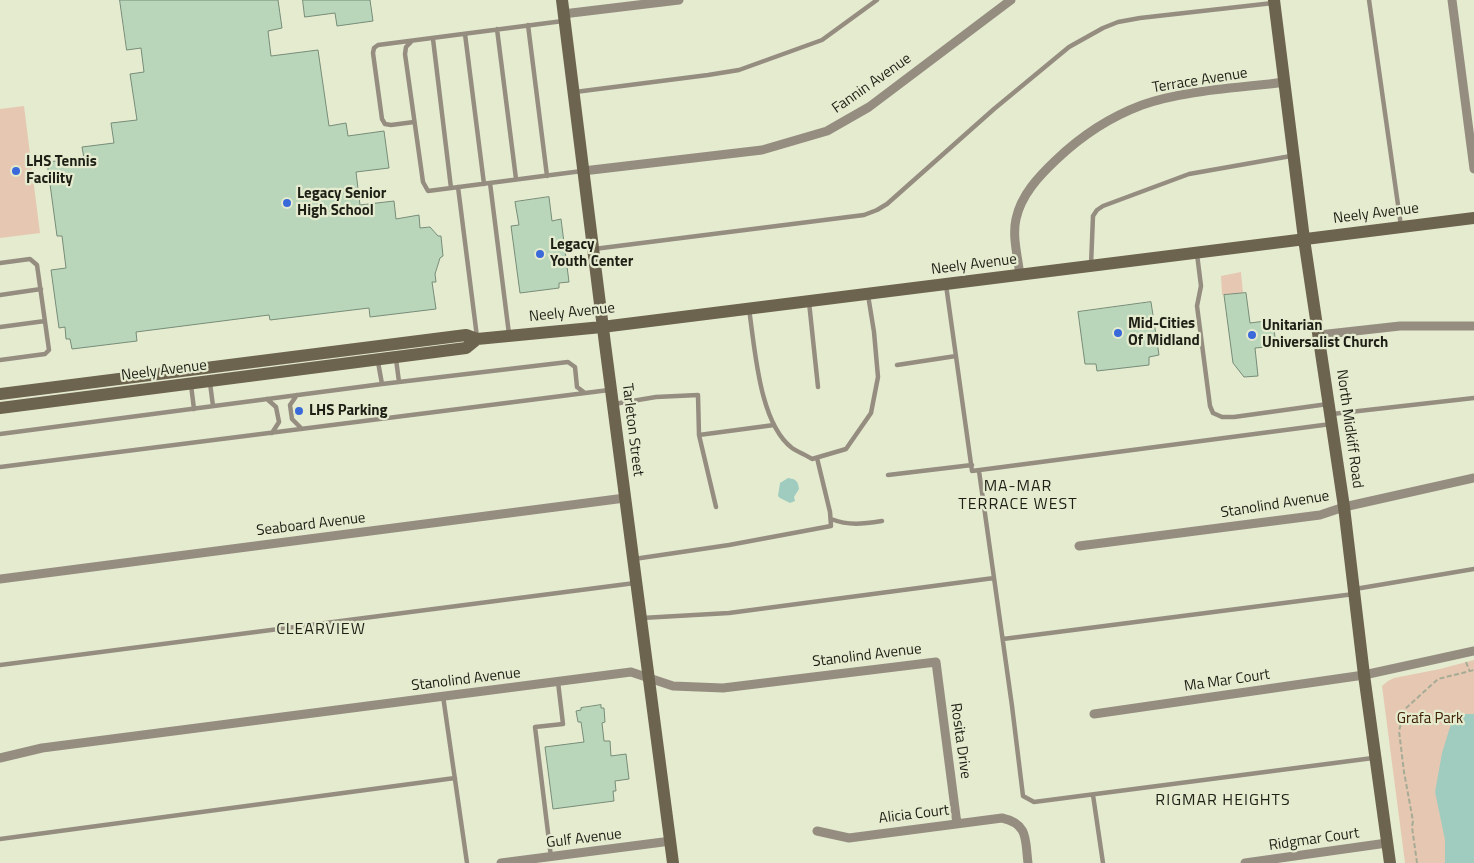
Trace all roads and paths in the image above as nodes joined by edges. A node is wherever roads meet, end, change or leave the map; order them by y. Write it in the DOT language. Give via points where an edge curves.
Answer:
graph roads {
  1 [pos="562,0"];
  2 [pos="679,0"];
  3 [pos="877,0"];
  4 [pos="1011,0"];
  5 [pos="1369,0"];
  6 [pos="1452,0"];
  7 [pos="1274,1"];
  8 [pos="564,18"];
  9 [pos="528,25"];
  10 [pos="497,30"];
  11 [pos="465,34"];
  12 [pos="433,39"];
  13 [pos="411,42"];
  14 [pos="1285,82"];
  15 [pos="573,92"];
  16 [pos="414,122"];
  17 [pos="1294,156"];
  18 [pos="1474,168"];
  19 [pos="583,171"];
  20 [pos="547,176"];
  21 [pos="516,180"];
  22 [pos="490,183"];
  23 [pos="484,184"];
  24 [pos="458,187"];
  25 [pos="451,188"];
  26 [pos="1474,218"];
  27 [pos="1401,227"];
  28 [pos="1304,239"];
  29 [pos="593,249"];
  30 [pos="1197,253"];
  31 [pos="0,263"];
  32 [pos="1091,267"];
  33 [pos="1020,276"];
  34 [pos="946,285"];
  35 [pos="41,289"];
  36 [pos="0,294"];
  37 [pos="868,294"];
  38 [pos="809,301"];
  39 [pos="748,308"];
  40 [pos="45,320"];
  41 [pos="1474,326"];
  42 [pos="0,327"];
  43 [pos="602,327"];
  44 [pos="510,335"];
  45 [pos="1319,335"];
  46 [pos="477,339"];
  47 [pos="956,356"];
  48 [pos="396,358"];
  49 [pos="0,360"];
  50 [pos="378,360"];
  51 [pos="898,365"];
  52 [pos="210,381"];
  53 [pos="399,382"];
  54 [pos="190,384"];
  55 [pos="382,384"];
  56 [pos="818,387"];
  57 [pos="611,390"];
  58 [pos="585,393"];
  59 [pos="0,394"];
  60 [pos="297,395"];
  61 [pos="1474,398"];
  62 [pos="267,399"];
  63 [pos="612,404"];
  64 [pos="213,406"];
  65 [pos="0,408"];
  66 [pos="194,409"];
  67 [pos="1331,414"];
  68 [pos="774,424"];
  69 [pos="302,429"];
  70 [pos="272,433"];
  71 [pos="0,434"];
  72 [pos="699,435"];
  73 [pos="817,458"];
  74 [pos="972,465"];
  75 [pos="0,467"];
  76 [pos="978,471"];
  77 [pos="888,475"];
  78 [pos="1474,478"];
  79 [pos="625,498"];
  80 [pos="716,507"];
  81 [pos="1344,507"];
  82 [pos="831,519"];
  83 [pos="882,521"];
  84 [pos="1079,546"];
  85 [pos="633,559"];
  86 [pos="1474,569"];
  87 [pos="994,578"];
  88 [pos="0,580"];
  89 [pos="636,583"];
  90 [pos="1354,592"];
  91 [pos="641,618"];
  92 [pos="1003,639"];
  93 [pos="1474,651"];
  94 [pos="936,662"];
  95 [pos="0,664"];
  96 [pos="1474,670"];
  97 [pos="1364,676"];
  98 [pos="649,677"];
  99 [pos="558,682"];
  100 [pos="444,696"];
  101 [pos="1094,714"];
  102 [pos="0,758"];
  103 [pos="1375,758"];
  104 [pos="455,778"];
  105 [pos="1093,795"];
  106 [pos="957,824"];
  107 [pos="818,831"];
  108 [pos="0,839"];
  109 [pos="670,841"];
  110 [pos="1387,843"];
  111 [pos="551,857"];
  112 [pos="467,863"];
  113 [pos="501,863"];
  114 [pos="673,863"];
  115 [pos="1028,863"];
  116 [pos="1103,863"];
  117 [pos="1245,863"];
  118 [pos="1390,863"];
  119 [pos="1417,863"];
  1 -- 8 [label="street, Tarleton Street"];
  2 -- 8 [label="street"];
  3 -- 15 [label="lane" via="822,40 739,70"];
  4 -- 19 [label="street, Fannin Avenue" via="869,107 827,131 762,150"];
  5 -- 27 [label="lane"];
  6 -- 18 [label="street"];
  7 -- 14 [label="street, North Midkiff Road"];
  7 -- 29 [label="lane" via="1118,22 1086,36 1036,74 887,204 864,215"];
  8 -- 9 [label="lane"];
  8 -- 15 [label="street, Tarleton Street"];
  9 -- 10 [label="lane"];
  9 -- 20 [label="lane"];
  10 -- 11 [label="lane"];
  10 -- 21 [label="lane"];
  11 -- 12 [label="lane"];
  11 -- 23 [label="lane"];
  12 -- 13 [label="lane"];
  12 -- 25 [label="lane"];
  13 -- 16 [label="lane" via="405,54"];
  13 -- 16 [label="lane" via="378,45 373,53 382,119 391,125"];
  14 -- 17 [label="street, North Midkiff Road"];
  14 -- 33 [label="street, Terrace Avenue" via="1185,95 1143,105 1112,118 1073,143 1026,193 1016,218 1014,236"];
  15 -- 19 [label="street, Tarleton Street"];
  16 -- 25 [label="lane" via="423,182 428,191"];
  17 -- 28 [label="street, North Midkiff Road"];
  17 -- 32 [label="lane" via="1189,174 1102,206 1093,216"];
  19 -- 20 [label="lane"];
  19 -- 29 [label="street, Tarleton Street"];
  20 -- 21 [label="lane"];
  21 -- 22 [label="lane"];
  22 -- 23 [label="lane"];
  22 -- 44 [label="lane"];
  23 -- 24 [label="lane"];
  24 -- 25 [label="lane"];
  24 -- 46 [label="lane"];
  26 -- 27 [label="street, Neely Avenue"];
  27 -- 28 [label="street, Neely Avenue"];
  28 -- 30 [label="street, Neely Avenue"];
  28 -- 45 [label="street, North Midkiff Road"];
  29 -- 43 [label="street, Tarleton Street"];
  30 -- 32 [label="street, Neely Avenue"];
  30 -- 67 [label="lane" via="1201,275 1197,306 1213,413 1222,417"];
  31 -- 35 [label="lane" via="30,259 37,265"];
  32 -- 33 [label="street, Neely Avenue"];
  33 -- 34 [label="street, Neely Avenue"];
  34 -- 37 [label="street, Neely Avenue"];
  34 -- 47 [label="lane"];
  35 -- 36 [label="lane"];
  35 -- 40 [label="lane"];
  37 -- 38 [label="street, Neely Avenue"];
  37 -- 73 [label="lane" via="878,377 871,413 846,449"];
  38 -- 39 [label="street, Neely Avenue"];
  38 -- 56 [label="lane"];
  39 -- 43 [label="street, Neely Avenue"];
  39 -- 68 [label="lane" via="764,404"];
  40 -- 42 [label="lane"];
  40 -- 49 [label="lane" via="49,350 45,354"];
  41 -- 45 [label="street" via="1400,326"];
  43 -- 44 [label="street, Neely Avenue"];
  43 -- 57 [label="street, Tarleton Street"];
  44 -- 46 [label="street, Neely Avenue"];
  45 -- 67 [label="street, North Midkiff Road"];
  46 -- 48 [label="street, Neely Avenue" via="466,348"];
  46 -- 59 [label="street, Neely Avenue" via="466,335"];
  47 -- 51 [label="lane"];
  47 -- 74 [label="lane"];
  48 -- 50 [label="street, Neely Avenue"];
  48 -- 53 [label="lane"];
  50 -- 52 [label="street, Neely Avenue"];
  50 -- 55 [label="lane"];
  52 -- 54 [label="street, Neely Avenue"];
  52 -- 64 [label="lane"];
  53 -- 55 [label="lane"];
  53 -- 58 [label="lane" via="568,362 575,367 577,387"];
  54 -- 65 [label="street, Neely Avenue"];
  54 -- 66 [label="lane"];
  55 -- 60 [label="lane"];
  57 -- 58 [label="lane"];
  57 -- 63 [label="street, Tarleton Street"];
  58 -- 69 [label="lane"];
  60 -- 62 [label="lane"];
  60 -- 69 [label="lane" via="290,405 292,420"];
  61 -- 67 [label="lane"];
  62 -- 64 [label="lane"];
  62 -- 70 [label="lane" via="276,406 279,422"];
  63 -- 72 [label="lane" via="698,394"];
  63 -- 79 [label="street, Tarleton Street"];
  64 -- 66 [label="lane"];
  66 -- 71 [label="lane"];
  67 -- 76 [label="lane"];
  67 -- 81 [label="street, North Midkiff Road"];
  68 -- 72 [label="lane"];
  68 -- 73 [label="lane" via="791,447 812,459"];
  69 -- 70 [label="lane"];
  70 -- 75 [label="lane"];
  72 -- 80 [label="lane"];
  73 -- 82 [label="lane"];
  74 -- 76 [label="lane" via="972,471"];
  74 -- 77 [label="lane"];
  76 -- 87 [label="lane"];
  78 -- 81 [label="street, Stanolind Avenue"];
  79 -- 85 [label="street, Tarleton Street"];
  79 -- 88 [label="street, Seaboard Avenue"];
  81 -- 84 [label="street, Stanolind Avenue" via="1320,515"];
  81 -- 90 [label="street, North Midkiff Road"];
  82 -- 83 [label="lane" via="853,525"];
  82 -- 85 [label="lane" via="831,526"];
  85 -- 89 [label="street, Tarleton Street"];
  86 -- 90 [label="lane"];
  87 -- 91 [label="lane" via="739,612"];
  87 -- 92 [label="lane"];
  89 -- 91 [label="street, Tarleton Street"];
  89 -- 95 [label="lane"];
  90 -- 92 [label="lane"];
  90 -- 97 [label="street, North Midkiff Road"];
  91 -- 98 [label="street, Tarleton Street"];
  92 -- 105 [label="lane" via="1023,796 1034,802"];
  93 -- 97 [label="street, Ma Mar Court"];
  94 -- 98 [label="street, Stanolind Avenue" via="722,688 673,686"];
  94 -- 106 [label="street, Rosita Drive"];
  96 -- 119 [label="path" via="1438,679 1405,709 1399,731"];
  97 -- 101 [label="street, Ma Mar Court"];
  97 -- 103 [label="street, North Midkiff Road"];
  98 -- 99 [label="street, Stanolind Avenue" via="631,672"];
  98 -- 109 [label="street, Tarleton Street"];
  99 -- 100 [label="street, Stanolind Avenue"];
  99 -- 111 [label="lane" via="564,724 534,727"];
  100 -- 102 [label="street, Stanolind Avenue" via="42,748"];
  100 -- 104 [label="lane"];
  103 -- 105 [label="lane"];
  103 -- 110 [label="street, North Midkiff Road"];
  104 -- 108 [label="lane"];
  104 -- 112 [label="lane"];
  105 -- 116 [label="lane"];
  106 -- 107 [label="street, Alicia Court" via="849,838"];
  106 -- 115 [label="street, Alicia Court" via="1002,818 1014,820 1024,830"];
  109 -- 111 [label="street, Gulf Avenue"];
  109 -- 114 [label="street, Tarleton Street"];
  110 -- 117 [label="street, Ridgmar Court"];
  110 -- 118 [label="street, North Midkiff Road"];
  111 -- 113 [label="street, Gulf Avenue"];
}
